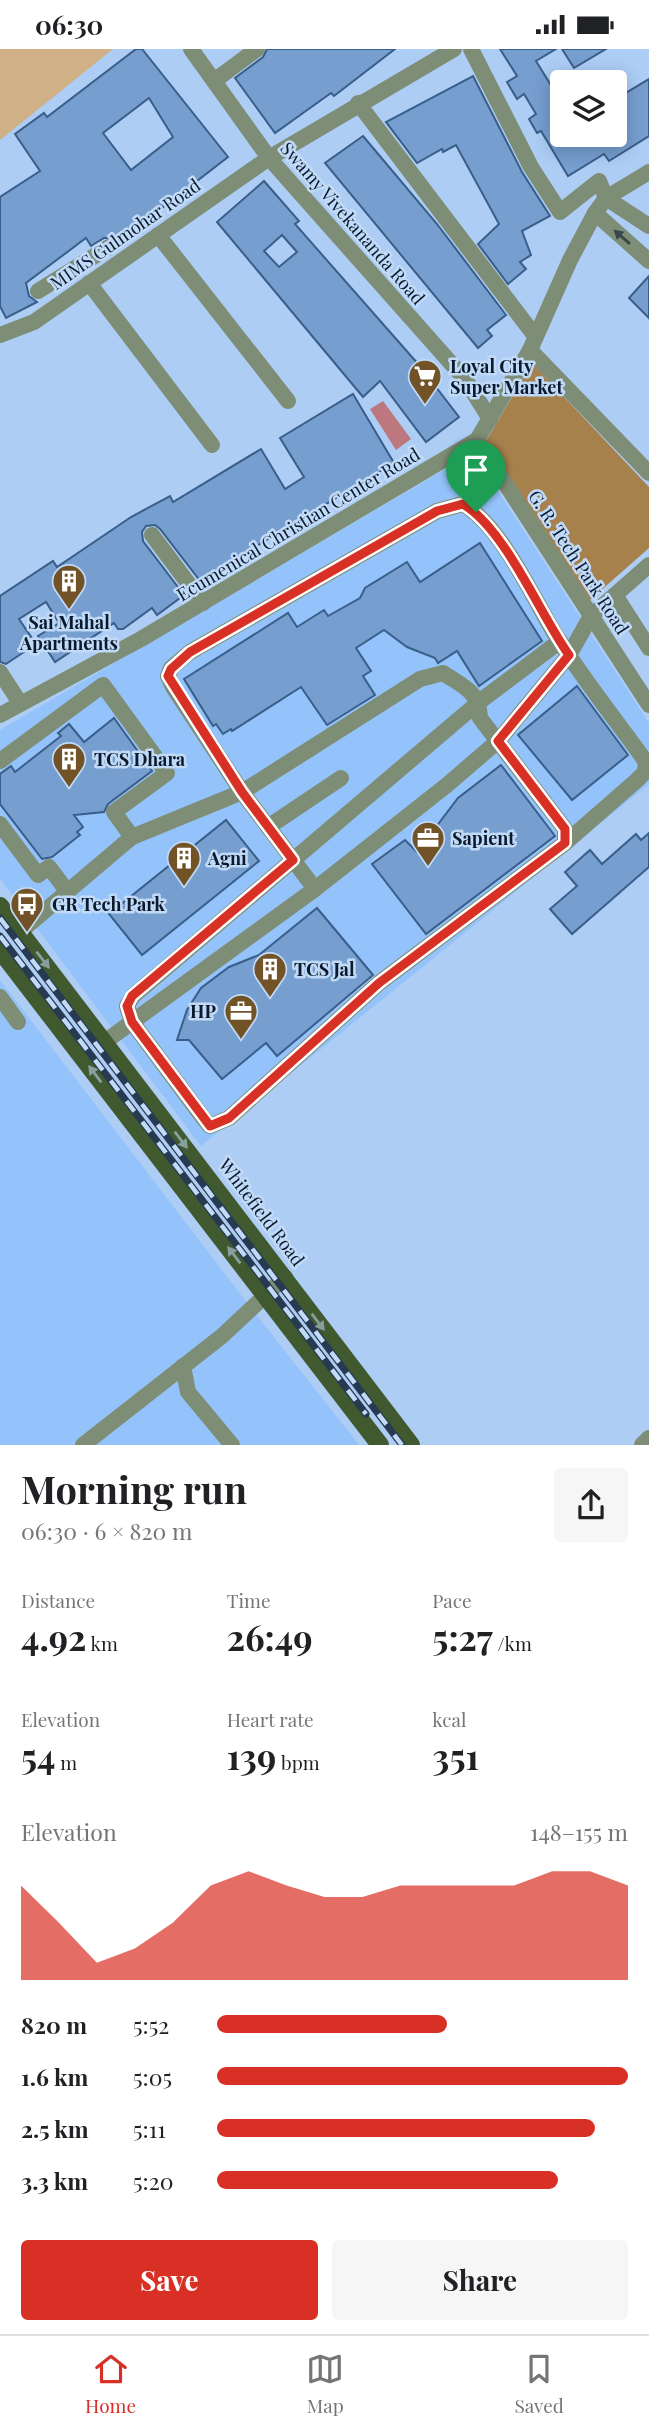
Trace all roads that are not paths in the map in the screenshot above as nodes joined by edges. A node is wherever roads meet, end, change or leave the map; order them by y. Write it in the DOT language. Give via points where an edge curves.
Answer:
graph roads {
  1 [pos="191,49"];
  2 [pos="257,49"];
  3 [pos="454,49"];
  4 [pos="471,49"];
  5 [pos="214,81"];
  6 [pos="358,103"];
  7 [pos="269,158"];
  8 [pos="649,172"];
  9 [pos="606,198"];
  10 [pos="595,213"];
  11 [pos="649,226"];
  12 [pos="159,235"];
  13 [pos="109,247"];
  14 [pos="649,261"];
  15 [pos="67,274"];
  16 [pos="83,287"];
  17 [pos="38,291"];
  18 [pos="0,335"];
  19 [pos="533,343"];
  20 [pos="288,401"];
  21 [pos="490,419"];
  22 [pos="477,440"];
  23 [pos="212,445"];
  24 [pos="649,473"];
  25 [pos="152,535"];
  26 [pos="649,565"];
  27 [pos="615,594"];
  28 [pos="203,603"];
  29 [pos="591,616"];
  30 [pos="559,641"];
  31 [pos="649,648"];
  32 [pos="569,655"];
  33 [pos="0,672"];
  34 [pos="479,702"];
  35 [pos="20,703"];
  36 [pos="649,705"];
  37 [pos="0,715"];
  38 [pos="498,741"];
  39 [pos="0,761"];
  40 [pos="341,778"];
  41 [pos="242,792"];
  42 [pos="0,824"];
  43 [pos="268,827"];
  44 [pos="132,837"];
  45 [pos="565,843"];
  46 [pos="293,860"];
  47 [pos="315,889"];
  48 [pos="67,891"];
  49 [pos="0,906"];
  50 [pos="20,931"];
  51 [pos="0,950"];
  52 [pos="0,997"];
  53 [pos="18,1022"];
  54 [pos="132,1022"];
  55 [pos="106,1041"];
  56 [pos="285,1277"];
  57 [pos="264,1295"];
  58 [pos="183,1366"];
  59 [pos="649,1438"];
  60 [pos="83,1445"];
  61 [pos="232,1445"];
  62 [pos="380,1445"];
  63 [pos="411,1445"];
  64 [pos="642,1445"];
  1 -- 5 [label="street, Swamy Vivekananda Road"];
  2 -- 5 [label="street"];
  3 -- 6 [label="street, MIMS Gulmohar Road"];
  4 -- 9 [label="street" via="531,167 560,212 599,181"];
  5 -- 7 [label="street, Swamy Vivekananda Road"];
  6 -- 7 [label="street, MIMS Gulmohar Road"];
  6 -- 19 [label="street"];
  7 -- 12 [label="street, MIMS Gulmohar Road"];
  7 -- 21 [label="street, Swamy Vivekananda Road" via="465,379"];
  8 -- 9 [label="street, Ecumenical Christian Center Road"];
  9 -- 10 [label="street, Ecumenical Christian Center Road"];
  9 -- 11 [label="street"];
  14 -- 10 [label="street, one-way"];
  10 -- 19 [label="street, Ecumenical Christian Center Road"];
  12 -- 16 [label="street, MIMS Gulmohar Road"];
  12 -- 20 [label="street"];
  13 -- 15 [label="street"];
  15 -- 16 [label="street"];
  15 -- 17 [label="street"];
  16 -- 18 [label="street, MIMS Gulmohar Road" via="34,322"];
  16 -- 23 [label="street"];
  19 -- 21 [label="street, Ecumenical Christian Center Road"];
  19 -- 24 [label="street"];
  21 -- 22 [label="street, Ecumenical Christian Center Road"];
  22 -- 28 [label="street, Ecumenical Christian Center Road"];
  22 -- 29 [label="street, G. R. Tech Park Road"];
  25 -- 28 [label="street"];
  26 -- 27 [label="street"];
  27 -- 29 [label="street"];
  27 -- 31 [label="street"];
  28 -- 35 [label="street, Ecumenical Christian Center Road"];
  29 -- 32 [label="street"];
  29 -- 36 [label="street, G. R. Tech Park Road"];
  30 -- 32 [label="street"];
  30 -- 34 [label="street"];
  30 -- 41 [label="street" via="476,512 463,504 437,511 190,652 171,669 168,676 173,687"];
  32 -- 38 [label="street"];
  32 -- 45 [label="street" via="646,762 645,772 636,781"];
  33 -- 35 [label="street"];
  34 -- 38 [label="street" via="480,718"];
  34 -- 41 [label="street" via="471,691 443,673 420,679"];
  34 -- 46 [label="street"];
  35 -- 37 [label="street, Ecumenical Christian Center Road"];
  38 -- 45 [label="street" via="565,829"];
  38 -- 47 [label="street"];
  39 -- 44 [label="street" via="103,685 167,773 114,812"];
  40 -- 43 [label="street"];
  41 -- 43 [label="street"];
  41 -- 44 [label="street"];
  42 -- 48 [label="street" via="38,875 49,867"];
  43 -- 46 [label="street"];
  44 -- 48 [label="street"];
  45 -- 54 [label="street" via="379,983 220,1122 210,1126"];
  46 -- 47 [label="street"];
  46 -- 54 [label="street" via="132,996 127,1006"];
  47 -- 54 [label="street"];
  48 -- 50 [label="street"];
  49 -- 50 [label="main road, Whitefield Road"];
  50 -- 55 [label="main road, Whitefield Road, one-way"];
  57 -- 51 [label="main road, one-way"];
  52 -- 53 [label="street"];
  54 -- 55 [label="street"];
  55 -- 56 [label="main road, Whitefield Road, one-way"];
  56 -- 57 [label="street"];
  56 -- 63 [label="main road, Whitefield Road, one-way"];
  57 -- 58 [label="street"];
  57 -- 62 [label="main road"];
  58 -- 60 [label="street"];
  58 -- 61 [label="street" via="188,1392"];
  59 -- 64 [label="street"];
}
